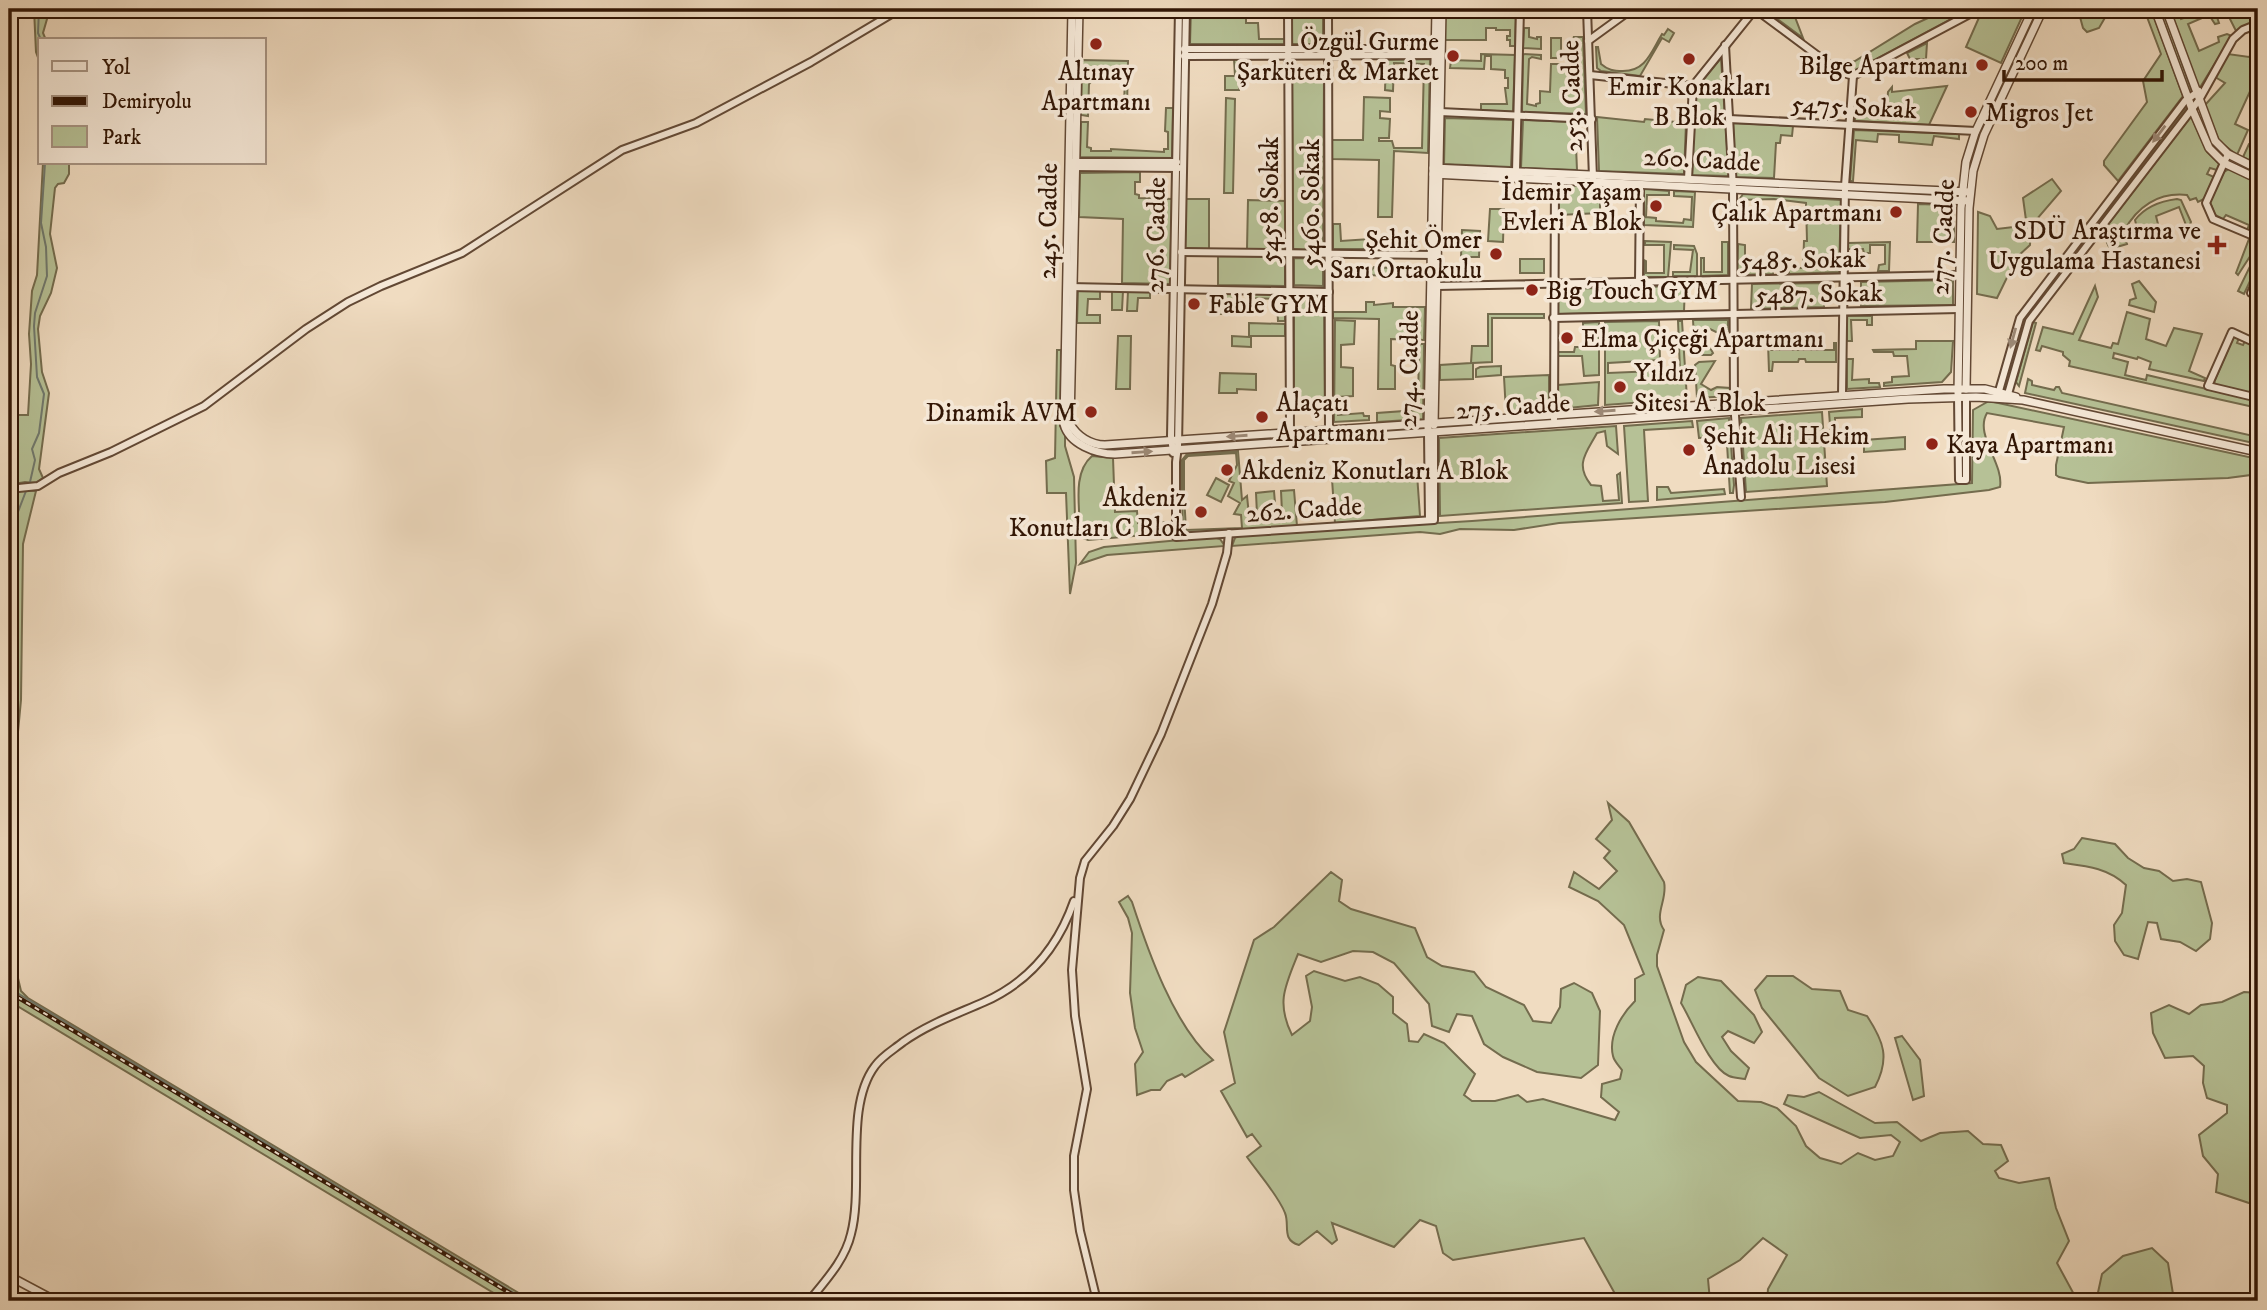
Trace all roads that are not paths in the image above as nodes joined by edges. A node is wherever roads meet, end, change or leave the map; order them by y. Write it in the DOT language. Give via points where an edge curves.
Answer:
graph roads {
  1 [pos="900,9"];
  2 [pos="1072,9"];
  3 [pos="1079,9"];
  4 [pos="1179,9"];
  5 [pos="1186,9"];
  6 [pos="1288,9"];
  7 [pos="1328,9"];
  8 [pos="1436,9"];
  9 [pos="1442,9"];
  10 [pos="1520,9"];
  11 [pos="1587,9"];
  12 [pos="1632,9"];
  13 [pos="1755,9"];
  14 [pos="1979,9"];
  15 [pos="2033,9"];
  16 [pos="2043,9"];
  17 [pos="2155,9"];
  18 [pos="2166,9"];
  19 [pos="2258,24"];
  20 [pos="1588,41"];
  21 [pos="1726,45"];
  22 [pos="1182,52"];
  23 [pos="1288,52"];
  24 [pos="1328,52"];
  25 [pos="1439,52"];
  26 [pos="1590,75"];
  27 [pos="1853,76"];
  28 [pos="1693,86"];
  29 [pos="2198,96"];
  30 [pos="2188,98"];
  31 [pos="2192,109"];
  32 [pos="1440,112"];
  33 [pos="1518,116"];
  34 [pos="1591,119"];
  35 [pos="1729,119"];
  36 [pos="1849,125"];
  37 [pos="1976,131"];
  38 [pos="2228,154"];
  39 [pos="2224,163"];
  40 [pos="1072,165"];
  41 [pos="1179,165"];
  42 [pos="2258,169"];
  43 [pos="1436,171"];
  44 [pos="1516,172"];
  45 [pos="1593,179"];
  46 [pos="1688,179"];
  47 [pos="2258,179"];
  48 [pos="1555,180"];
  49 [pos="1640,184"];
  50 [pos="1733,185"];
  51 [pos="1844,190"];
  52 [pos="1965,196"];
  53 [pos="2258,238"];
  54 [pos="1181,252"];
  55 [pos="1289,254"];
  56 [pos="1329,254"];
  57 [pos="1434,255"];
  58 [pos="1960,275"];
  59 [pos="1843,277"];
  60 [pos="2258,277"];
  61 [pos="1732,279"];
  62 [pos="1639,281"];
  63 [pos="1553,283"];
  64 [pos="1437,286"];
  65 [pos="1070,287"];
  66 [pos="1177,288"];
  67 [pos="1289,290"];
  68 [pos="1329,292"];
  69 [pos="2251,293"];
  70 [pos="1959,309"];
  71 [pos="1843,312"];
  72 [pos="1732,314"];
  73 [pos="2022,315"];
  74 [pos="1553,318"];
  75 [pos="2031,318"];
  76 [pos="2258,344"];
  77 [pos="1999,391"];
  78 [pos="1962,393"];
  79 [pos="2008,394"];
  80 [pos="1842,395"];
  81 [pos="2258,398"];
  82 [pos="2023,400"];
  83 [pos="1734,402"];
  84 [pos="1735,411"];
  85 [pos="1553,415"];
  86 [pos="1431,424"];
  87 [pos="1554,424"];
  88 [pos="1329,430"];
  89 [pos="1290,432"];
  90 [pos="1431,433"];
  91 [pos="1329,440"];
  92 [pos="1175,441"];
  93 [pos="1094,448"];
  94 [pos="1175,450"];
  95 [pos="2258,452"];
  96 [pos="1963,480"];
  97 [pos="9,489"];
  98 [pos="1741,497"];
  99 [pos="1432,520"];
  100 [pos="1229,533"];
  101 [pos="1176,537"];
  102 [pos="1078,889"];
  103 [pos="9,1276"];
  104 [pos="56,1301"];
  105 [pos="809,1301"];
  106 [pos="1097,1301"];
  1 -- 97 [label="street" via="696,123 622,150 462,253 348,302 204,406 38,486"];
  2 -- 40 [label="street, 245. Cadde"];
  3 -- 40 [label="street, 245. Cadde"];
  4 -- 22 [label="street, 276. Cadde"];
  5 -- 22 [label="street, 276. Cadde"];
  6 -- 23 [label="street, 5458. Sokak"];
  7 -- 24 [label="street, 5460. Sokak"];
  8 -- 25 [label="street, 274. Cadde"];
  9 -- 25 [label="street"];
  10 -- 33 [label="street"];
  11 -- 20 [label="street, 253. Cadde"];
  12 -- 20 [label="street"];
  13 -- 21 [label="street"];
  13 -- 27 [label="street"];
  14 -- 27 [label="street"];
  15 -- 37 [label="street, 277. Cadde"];
  16 -- 52 [label="street, 277. Cadde" via="1980,143"];
  17 -- 30 [label="street"];
  18 -- 29 [label="street"];
  19 -- 29 [label="street" via="2233,39"];
  20 -- 26 [label="street, 253. Cadde"];
  21 -- 28 [label="street"];
  21 -- 35 [label="street"];
  22 -- 23 [label="street"];
  22 -- 41 [label="street, 276. Cadde"];
  23 -- 24 [label="street"];
  23 -- 55 [label="street, 5458. Sokak"];
  24 -- 25 [label="street"];
  24 -- 56 [label="street, 5460. Sokak"];
  25 -- 32 [label="street"];
  25 -- 43 [label="street, 274. Cadde"];
  26 -- 28 [label="street"];
  26 -- 34 [label="street, 253. Cadde"];
  27 -- 36 [label="street"];
  28 -- 46 [label="street"];
  29 -- 30 [label="street"];
  29 -- 31 [label="street"];
  29 -- 38 [label="street" via="2215,141"];
  30 -- 31 [label="street"];
  30 -- 73 [label="street, one-way"];
  31 -- 39 [label="street" via="2210,150"];
  31 -- 75 [label="street"];
  32 -- 33 [label="street"];
  32 -- 43 [label="street"];
  33 -- 34 [label="street"];
  33 -- 44 [label="street"];
  34 -- 45 [label="street, 253. Cadde"];
  35 -- 36 [label="street, 5475. Sokak"];
  35 -- 50 [label="street"];
  36 -- 37 [label="street, 5475. Sokak"];
  36 -- 51 [label="street"];
  37 -- 52 [label="street, 277. Cadde" via="1968,155"];
  38 -- 39 [label="street"];
  38 -- 42 [label="street"];
  39 -- 47 [label="street"];
  39 -- 53 [label="street" via="2206,202 2213,219"];
  40 -- 41 [label="street"];
  40 -- 65 [label="street, 245. Cadde"];
  41 -- 54 [label="street, 276. Cadde"];
  41 -- 66 [label="street, 276. Cadde"];
  43 -- 44 [label="street, 260. Cadde"];
  43 -- 48 [label="street, 260. Cadde"];
  43 -- 57 [label="street, 274. Cadde"];
  44 -- 45 [label="street, 260. Cadde"];
  45 -- 46 [label="street, 260. Cadde"];
  45 -- 48 [label="street, 260. Cadde"];
  45 -- 49 [label="street, 260. Cadde"];
  46 -- 50 [label="street, 260. Cadde"];
  48 -- 63 [label="street"];
  49 -- 50 [label="street, 260. Cadde"];
  49 -- 62 [label="street"];
  50 -- 51 [label="street, 260. Cadde"];
  50 -- 61 [label="street"];
  51 -- 52 [label="street, 260. Cadde"];
  51 -- 59 [label="street"];
  52 -- 58 [label="street, 277. Cadde"];
  52 -- 78 [label="street, 277. Cadde"];
  54 -- 55 [label="street"];
  54 -- 66 [label="street, 276. Cadde"];
  55 -- 56 [label="street"];
  55 -- 67 [label="street, 5458. Sokak"];
  56 -- 57 [label="street"];
  56 -- 68 [label="street, 5460. Sokak"];
  57 -- 64 [label="street, 274. Cadde"];
  57 -- 86 [label="street, 274. Cadde"];
  58 -- 59 [label="street, 5485. Sokak"];
  58 -- 70 [label="street, 277. Cadde"];
  59 -- 61 [label="street, 5485. Sokak"];
  59 -- 71 [label="street"];
  60 -- 69 [label="street"];
  61 -- 62 [label="street, 5485. Sokak"];
  61 -- 72 [label="street"];
  62 -- 63 [label="street, 5485. Sokak"];
  63 -- 64 [label="street, 5485. Sokak"];
  63 -- 74 [label="street"];
  64 -- 86 [label="street, 274. Cadde"];
  65 -- 66 [label="street"];
  65 -- 93 [label="street, 245. Cadde" via="1065,424"];
  66 -- 67 [label="street"];
  66 -- 92 [label="street, 276. Cadde"];
  67 -- 68 [label="street"];
  67 -- 89 [label="street, 5458. Sokak"];
  68 -- 88 [label="street, 5460. Sokak"];
  70 -- 71 [label="street, 5487. Sokak"];
  70 -- 78 [label="street, 277. Cadde"];
  71 -- 72 [label="street, 5487. Sokak"];
  71 -- 80 [label="street"];
  72 -- 74 [label="street, 5487. Sokak"];
  72 -- 83 [label="street"];
  73 -- 75 [label="street"];
  73 -- 77 [label="street, one-way"];
  74 -- 85 [label="street"];
  75 -- 79 [label="street"];
  76 -- 81 [label="street" via="2232,332 2208,386"];
  77 -- 78 [label="street"];
  77 -- 79 [label="street"];
  78 -- 80 [label="street, 275. Cadde"];
  78 -- 82 [label="street"];
  78 -- 84 [label="street, 275. Cadde"];
  78 -- 96 [label="street, 277. Cadde"];
  79 -- 82 [label="street"];
  80 -- 83 [label="street, 275. Cadde"];
  82 -- 95 [label="street"];
  83 -- 84 [label="street"];
  83 -- 85 [label="street, 275. Cadde, one-way"];
  84 -- 87 [label="street, 275. Cadde"];
  84 -- 98 [label="street"];
  85 -- 86 [label="street, 275. Cadde"];
  85 -- 87 [label="street"];
  86 -- 88 [label="street, 275. Cadde"];
  86 -- 90 [label="street, 274. Cadde"];
  87 -- 90 [label="street, 275. Cadde"];
  88 -- 89 [label="street, 275. Cadde"];
  88 -- 91 [label="street, 5460. Sokak"];
  89 -- 92 [label="street, 275. Cadde, one-way"];
  90 -- 91 [label="street, 275. Cadde"];
  90 -- 99 [label="street, 274. Cadde"];
  91 -- 94 [label="street, 275. Cadde"];
  92 -- 93 [label="street, 275. Cadde"];
  92 -- 94 [label="street, 276. Cadde"];
  93 -- 94 [label="street, 275. Cadde, one-way" via="1113,454"];
  94 -- 101 [label="street, 276. Cadde"];
  99 -- 100 [label="street, 262. Cadde"];
  100 -- 101 [label="street, 262. Cadde"];
  100 -- 102 [label="street" via="1212,604 1161,734 1125,807 1083,864"];
  102 -- 105 [label="street" via="1055,944 1029,973 999,995 914,1035 874,1067 864,1086 859,1115 852,1233 840,1259"];
  102 -- 106 [label="street" via="1073,995 1087,1089 1074,1156 1074,1190"];
  103 -- 104 [label="street"];
}
